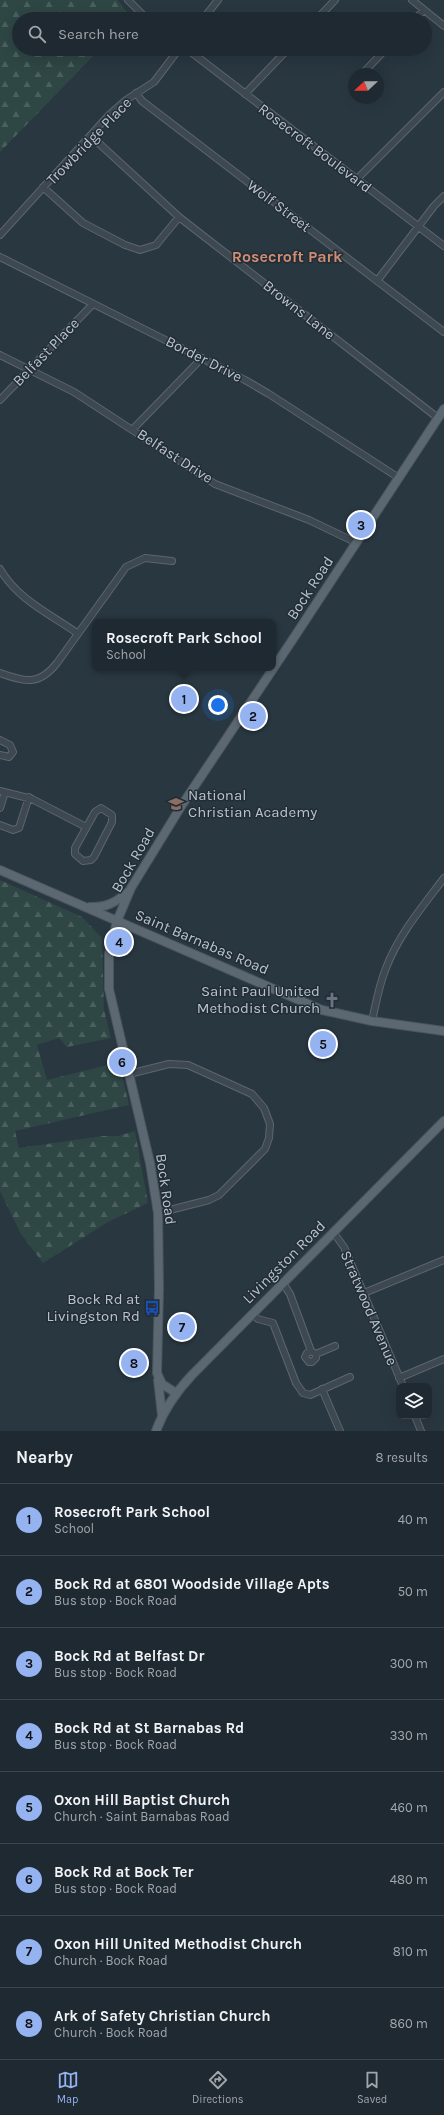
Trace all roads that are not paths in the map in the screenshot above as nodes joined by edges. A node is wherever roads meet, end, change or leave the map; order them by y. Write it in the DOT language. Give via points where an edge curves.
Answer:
graph roads {
  1 [pos="128,0"];
  2 [pos="218,0"];
  3 [pos="335,0"];
  4 [pos="412,0"];
  5 [pos="424,10"];
  6 [pos="141,12"];
  7 [pos="209,12"];
  8 [pos="324,12"];
  9 [pos="426,12"];
  10 [pos="432,16"];
  11 [pos="444,26"];
  12 [pos="174,56"];
  13 [pos="196,56"];
  14 [pos="281,56"];
  15 [pos="379,56"];
  16 [pos="368,68"];
  17 [pos="444,92"];
  18 [pos="136,93"];
  19 [pos="245,94"];
  20 [pos="91,136"];
  21 [pos="357,179"];
  22 [pos="44,187"];
  23 [pos="444,196"];
  24 [pos="179,217"];
  25 [pos="418,226"];
  26 [pos="0,235"];
  27 [pos="444,246"];
  28 [pos="0,257"];
  29 [pos="377,281"];
  30 [pos="93,304"];
  31 [pos="444,332"];
  32 [pos="0,355"];
  33 [pos="202,358"];
  34 [pos="29,369"];
  35 [pos="0,400"];
  36 [pos="444,408"];
  37 [pos="438,418"];
  38 [pos="133,429"];
  39 [pos="399,478"];
  40 [pos="357,543"];
  41 [pos="172,561"];
  42 [pos="0,569"];
  43 [pos="77,633"];
  44 [pos="276,664"];
  45 [pos="272,671"];
  46 [pos="0,673"];
  47 [pos="0,740"];
  48 [pos="0,755"];
  49 [pos="3,792"];
  50 [pos="29,798"];
  51 [pos="0,808"];
  52 [pos="0,825"];
  53 [pos="86,827"];
  54 [pos="0,870"];
  55 [pos="444,878"];
  56 [pos="131,888"];
  57 [pos="85,907"];
  58 [pos="117,921"];
  59 [pos="372,1021"];
  60 [pos="444,1031"];
  61 [pos="129,1074"];
  62 [pos="444,1121"];
  63 [pos="158,1214"];
  64 [pos="333,1232"];
  65 [pos="444,1260"];
  66 [pos="282,1283"];
  67 [pos="364,1293"];
  68 [pos="252,1314"];
  69 [pos="335,1346"];
  70 [pos="444,1359"];
  71 [pos="350,1377"];
  72 [pos="399,1378"];
  73 [pos="158,1379"];
  74 [pos="401,1383"];
  75 [pos="322,1389"];
  76 [pos="176,1392"];
  77 [pos="162,1415"];
  78 [pos="416,1419"];
  79 [pos="156,1431"];
  80 [pos="340,1431"];
  81 [pos="421,1431"];
  1 -- 6 [label="street"];
  2 -- 7 [label="street"];
  3 -- 8 [label="street"];
  4 -- 5 [label="street"];
  5 -- 9 [label="street"];
  10 -- 11 [label="street"];
  12 -- 18 [label="street, Trowbridge Place" via="154,82"];
  13 -- 19 [label="street, Rosecroft Boulevard"];
  14 -- 19 [label="street"];
  15 -- 16 [label="street"];
  17 -- 21 [label="street"];
  18 -- 20 [label="street, Trowbridge Place" via="120,105"];
  18 -- 29 [label="street, Wolf Street" via="142,102"];
  19 -- 21 [label="street, Rosecroft Boulevard"];
  20 -- 22 [label="street, Trowbridge Place"];
  20 -- 24 [label="street, Browns Lane"];
  21 -- 25 [label="street, Rosecroft Boulevard"];
  22 -- 24 [label="street" via="83,222 140,250 156,245"];
  22 -- 26 [label="street, Trowbridge Place"];
  23 -- 25 [label="street"];
  24 -- 37 [label="street, Browns Lane"];
  25 -- 27 [label="street, Rosecroft Boulevard"];
  25 -- 29 [label="street"];
  28 -- 30 [label="street, Border Drive"];
  29 -- 31 [label="street, Wolf Street"];
  30 -- 33 [label="street, Border Drive"];
  30 -- 34 [label="street, Belfast Place"];
  32 -- 34 [label="street, Belfast Drive"];
  33 -- 38 [label="street"];
  33 -- 39 [label="street, Border Drive" via="269,394"];
  34 -- 35 [label="street, Belfast Place"];
  34 -- 38 [label="street, Belfast Drive" via="74,392"];
  36 -- 37 [label="main road, Bock Road"];
  37 -- 39 [label="main road, Bock Road"];
  38 -- 40 [label="street, Belfast Drive" via="215,484 310,520"];
  39 -- 40 [label="main road, Bock Road"];
  40 -- 44 [label="main road, Bock Road"];
  41 -- 43 [label="street" via="150,557 129,564"];
  42 -- 43 [label="street" via="17,592"];
  43 -- 46 [label="street" via="52,670 41,678 21,681"];
  45 -- 56 [label="main road, Bock Road" via="182,805"];
  47 -- 48 [label="street" via="10,745 13,752 9,757"];
  49 -- 50 [label="street"];
  49 -- 51 [label="street"];
  50 -- 52 [label="street" via="19,828 14,830"];
  50 -- 53 [label="street"];
  53 -- 53 [label="street" via="98,809 112,815 112,822 94,858 87,861 77,856 74,851"];
  54 -- 57 [label="main road, Saint Barnabas Road"];
  55 -- 59 [label="street" via="394,951 384,973"];
  56 -- 57 [label="main road" via="108,906"];
  56 -- 58 [label="main road, Bock Road"];
  57 -- 58 [label="main road, Saint Barnabas Road"];
  58 -- 59 [label="main road, Saint Barnabas Road" via="322,1010"];
  58 -- 61 [label="main road, Bock Road" via="109,954 109,984"];
  59 -- 60 [label="main road, Saint Barnabas Road"];
  61 -- 63 [label="main road, Bock Road" via="150,1163"];
  61 -- 63 [label="street" via="170,1064 188,1065 252,1094 264,1108 270,1124 269,1138 264,1149 219,1194 209,1200"];
  62 -- 64 [label="main road, Livingston Road"];
  63 -- 73 [label="main road, Bock Road"];
  64 -- 66 [label="main road, Livingston Road"];
  64 -- 67 [label="street, Stratwood Avenue" via="344,1247"];
  65 -- 67 [label="street"];
  66 -- 68 [label="main road, Livingston Road"];
  66 -- 69 [label="street" via="290,1294 314,1352"];
  67 -- 72 [label="street, Stratwood Avenue"];
  68 -- 75 [label="street" via="258,1319 274,1324 301,1392 309,1395"];
  68 -- 76 [label="main road, Livingston Road"];
  70 -- 72 [label="street"];
  71 -- 75 [label="street"];
  72 -- 74 [label="street, Stratwood Avenue"];
  73 -- 76 [label="main road"];
  73 -- 77 [label="main road, Bock Road"];
  75 -- 80 [label="street"];
  76 -- 77 [label="main road, Livingston Road"];
  77 -- 79 [label="main road, Livingston Road"];
  78 -- 81 [label="street"];
}
